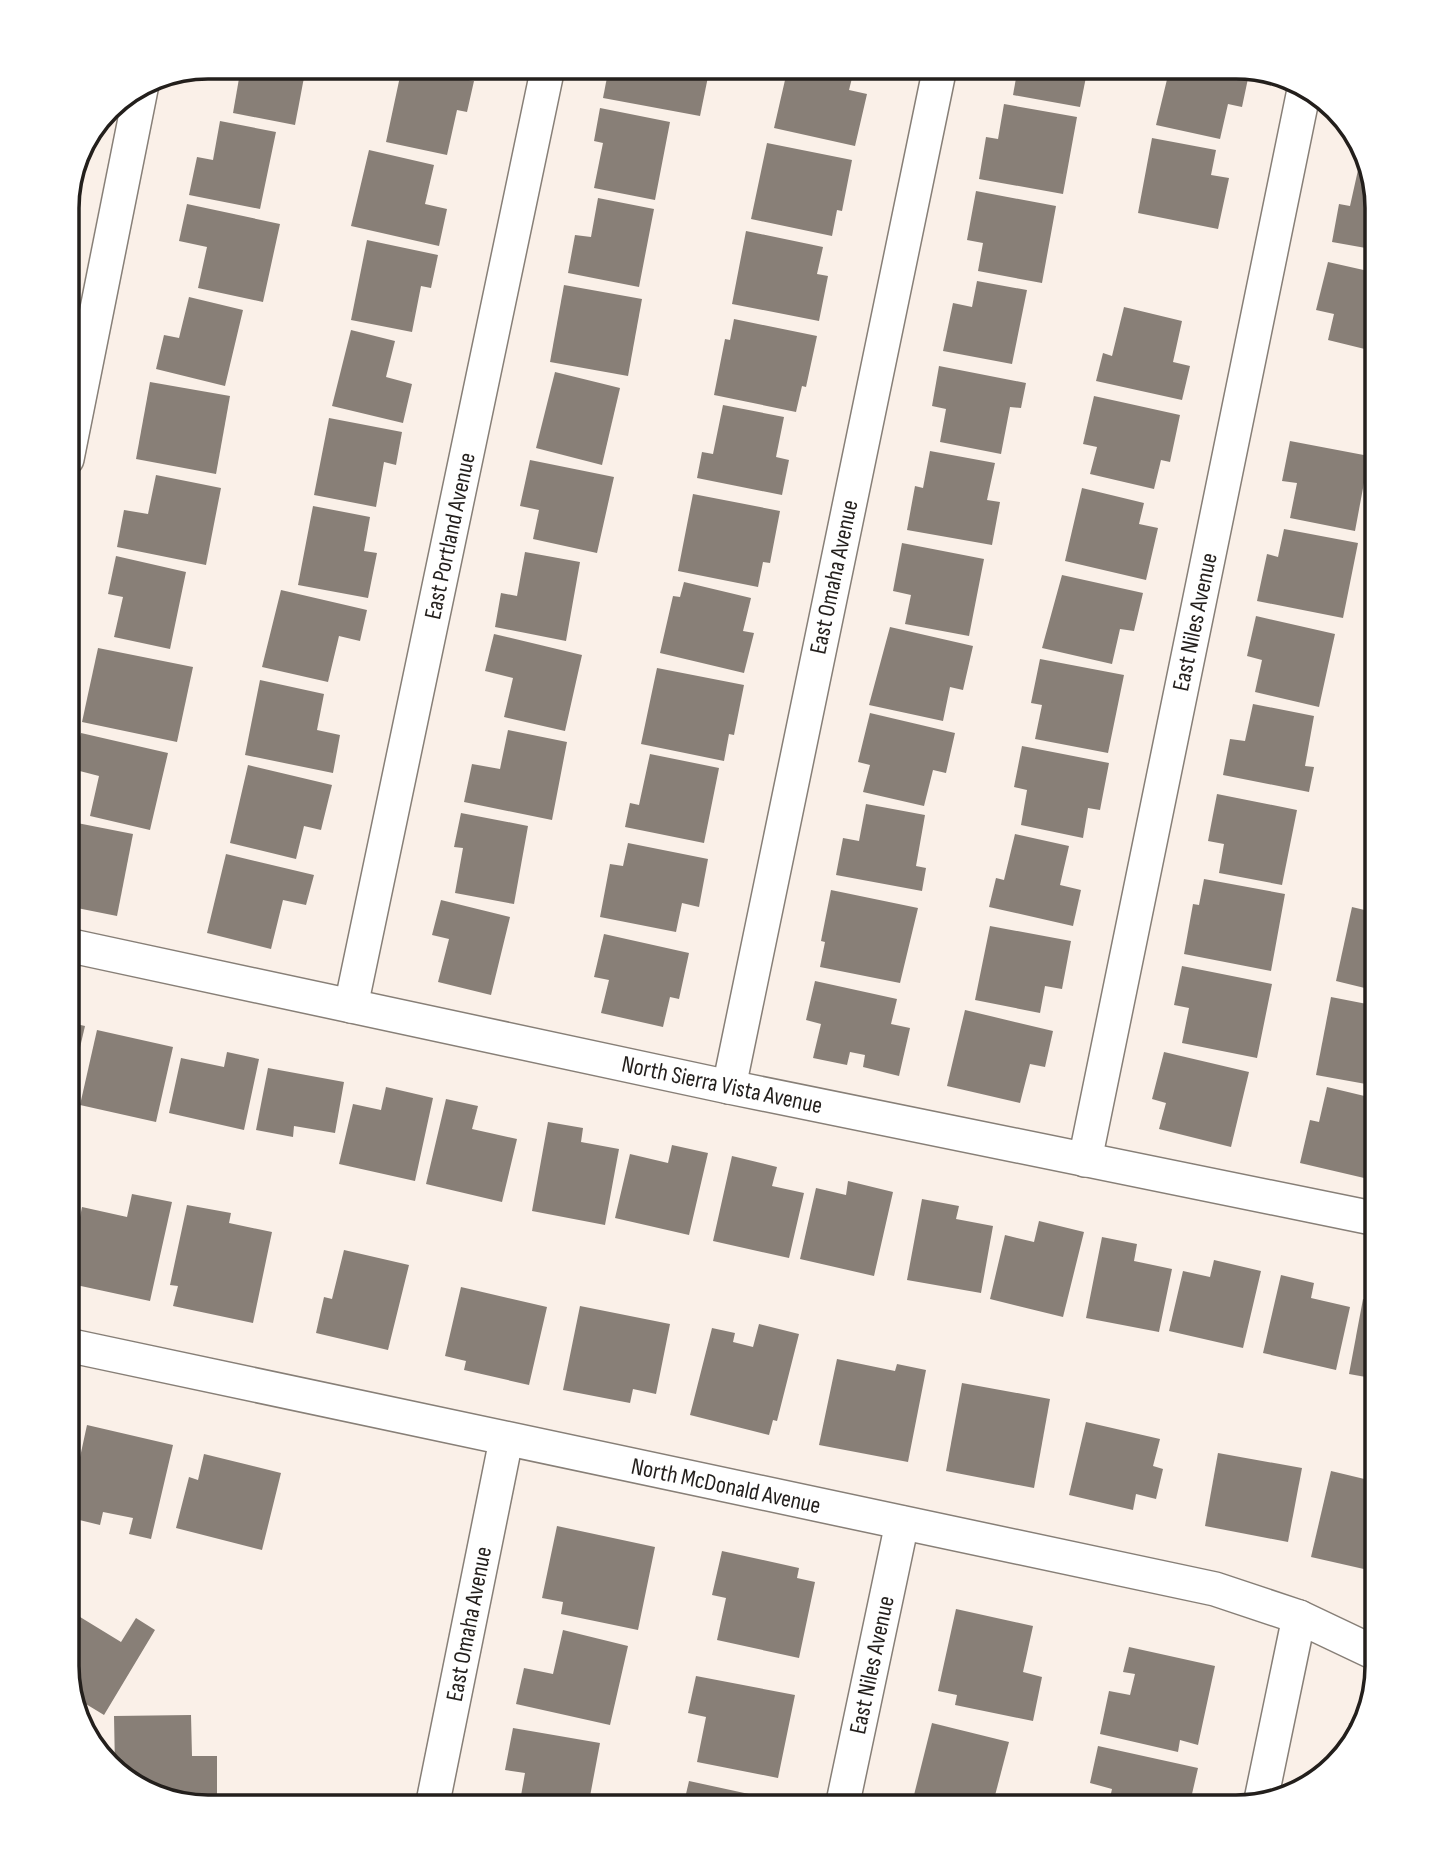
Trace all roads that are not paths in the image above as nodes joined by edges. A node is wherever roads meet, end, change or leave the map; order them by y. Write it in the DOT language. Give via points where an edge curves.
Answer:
graph roads {
  1 [pos="545,79"];
  2 [pos="938,79"];
  3 [pos="1303,97"];
  4 [pos="139,98"];
  5 [pos="79,399"];
  6 [pos="79,948"];
  7 [pos="351,1006"];
  8 [pos="729,1087"];
  9 [pos="1085,1160"];
  10 [pos="1365,1217"];
  11 [pos="79,1348"];
  12 [pos="506,1440"];
  13 [pos="902,1523"];
  14 [pos="1299,1617"];
  15 [pos="1365,1648"];
  16 [pos="1262,1793"];
  17 [pos="435,1795"];
  18 [pos="845,1795"];
  1 -- 7 [label="street, East Portland Avenue"];
  2 -- 8 [label="street, East Omaha Avenue"];
  3 -- 9 [label="street, East Niles Avenue"];
  4 -- 5 [label="street"];
  6 -- 7 [label="street, North Sierra Vista Avenue"];
  7 -- 8 [label="street, North Sierra Vista Avenue"];
  8 -- 9 [label="street, North Sierra Vista Avenue"];
  9 -- 10 [label="street, North Sierra Vista Avenue"];
  11 -- 12 [label="street, North McDonald Avenue"];
  12 -- 13 [label="street, North McDonald Avenue"];
  12 -- 17 [label="street, East Omaha Avenue"];
  13 -- 14 [label="street, North McDonald Avenue" via="1215,1589"];
  13 -- 18 [label="street, East Niles Avenue"];
  14 -- 15 [label="street, North McDonald Avenue"];
  14 -- 16 [label="street"];
}
